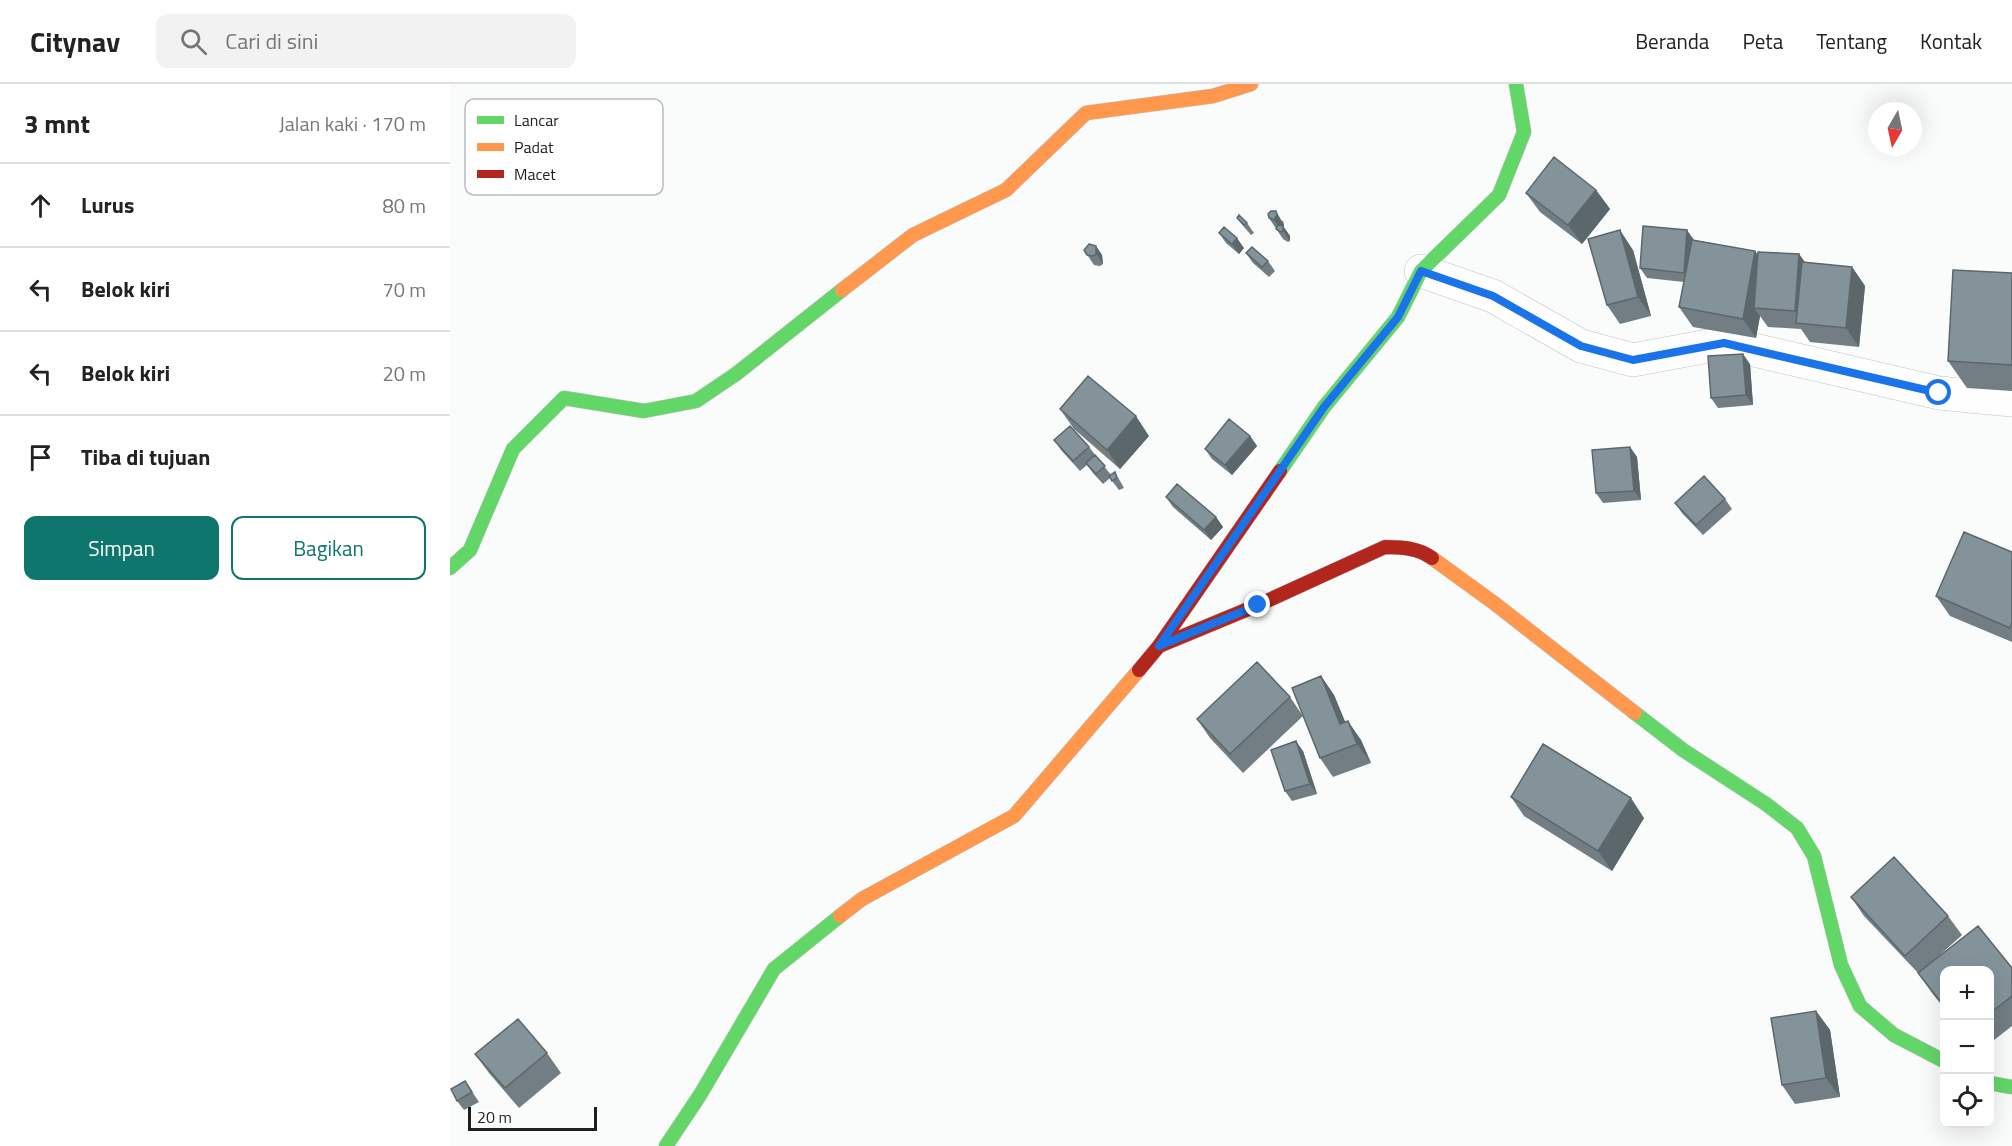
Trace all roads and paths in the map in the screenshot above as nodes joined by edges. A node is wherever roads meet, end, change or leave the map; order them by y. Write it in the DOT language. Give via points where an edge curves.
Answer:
graph roads {
  1 [pos="1251,84"];
  2 [pos="1516,84"];
  3 [pos="1421,271"];
  4 [pos="2012,400"];
  5 [pos="450,568"];
  6 [pos="1159,646"];
  7 [pos="1940,1059"];
  8 [pos="1994,1084"];
  9 [pos="2012,1087"];
  10 [pos="666,1146"];
  1 -- 5 [label="street" via="1213,96 1086,112 1006,190 913,235 696,401 644,411 564,398 513,449 470,550"];
  2 -- 3 [label="street" via="1524,132 1499,195"];
  3 -- 4 [label="street" via="1493,296 1581,346 1633,360 1724,343 1939,393"];
  3 -- 6 [label="street" via="1398,317 1324,407"];
  6 -- 7 [label="street" via="1385,547 1406,547 1425,553 1683,750 1797,828 1814,856 1841,965 1860,1006 1894,1035"];
  6 -- 10 [label="street" via="1014,816 862,899 774,969"];
  8 -- 9 [label="street"];
}
